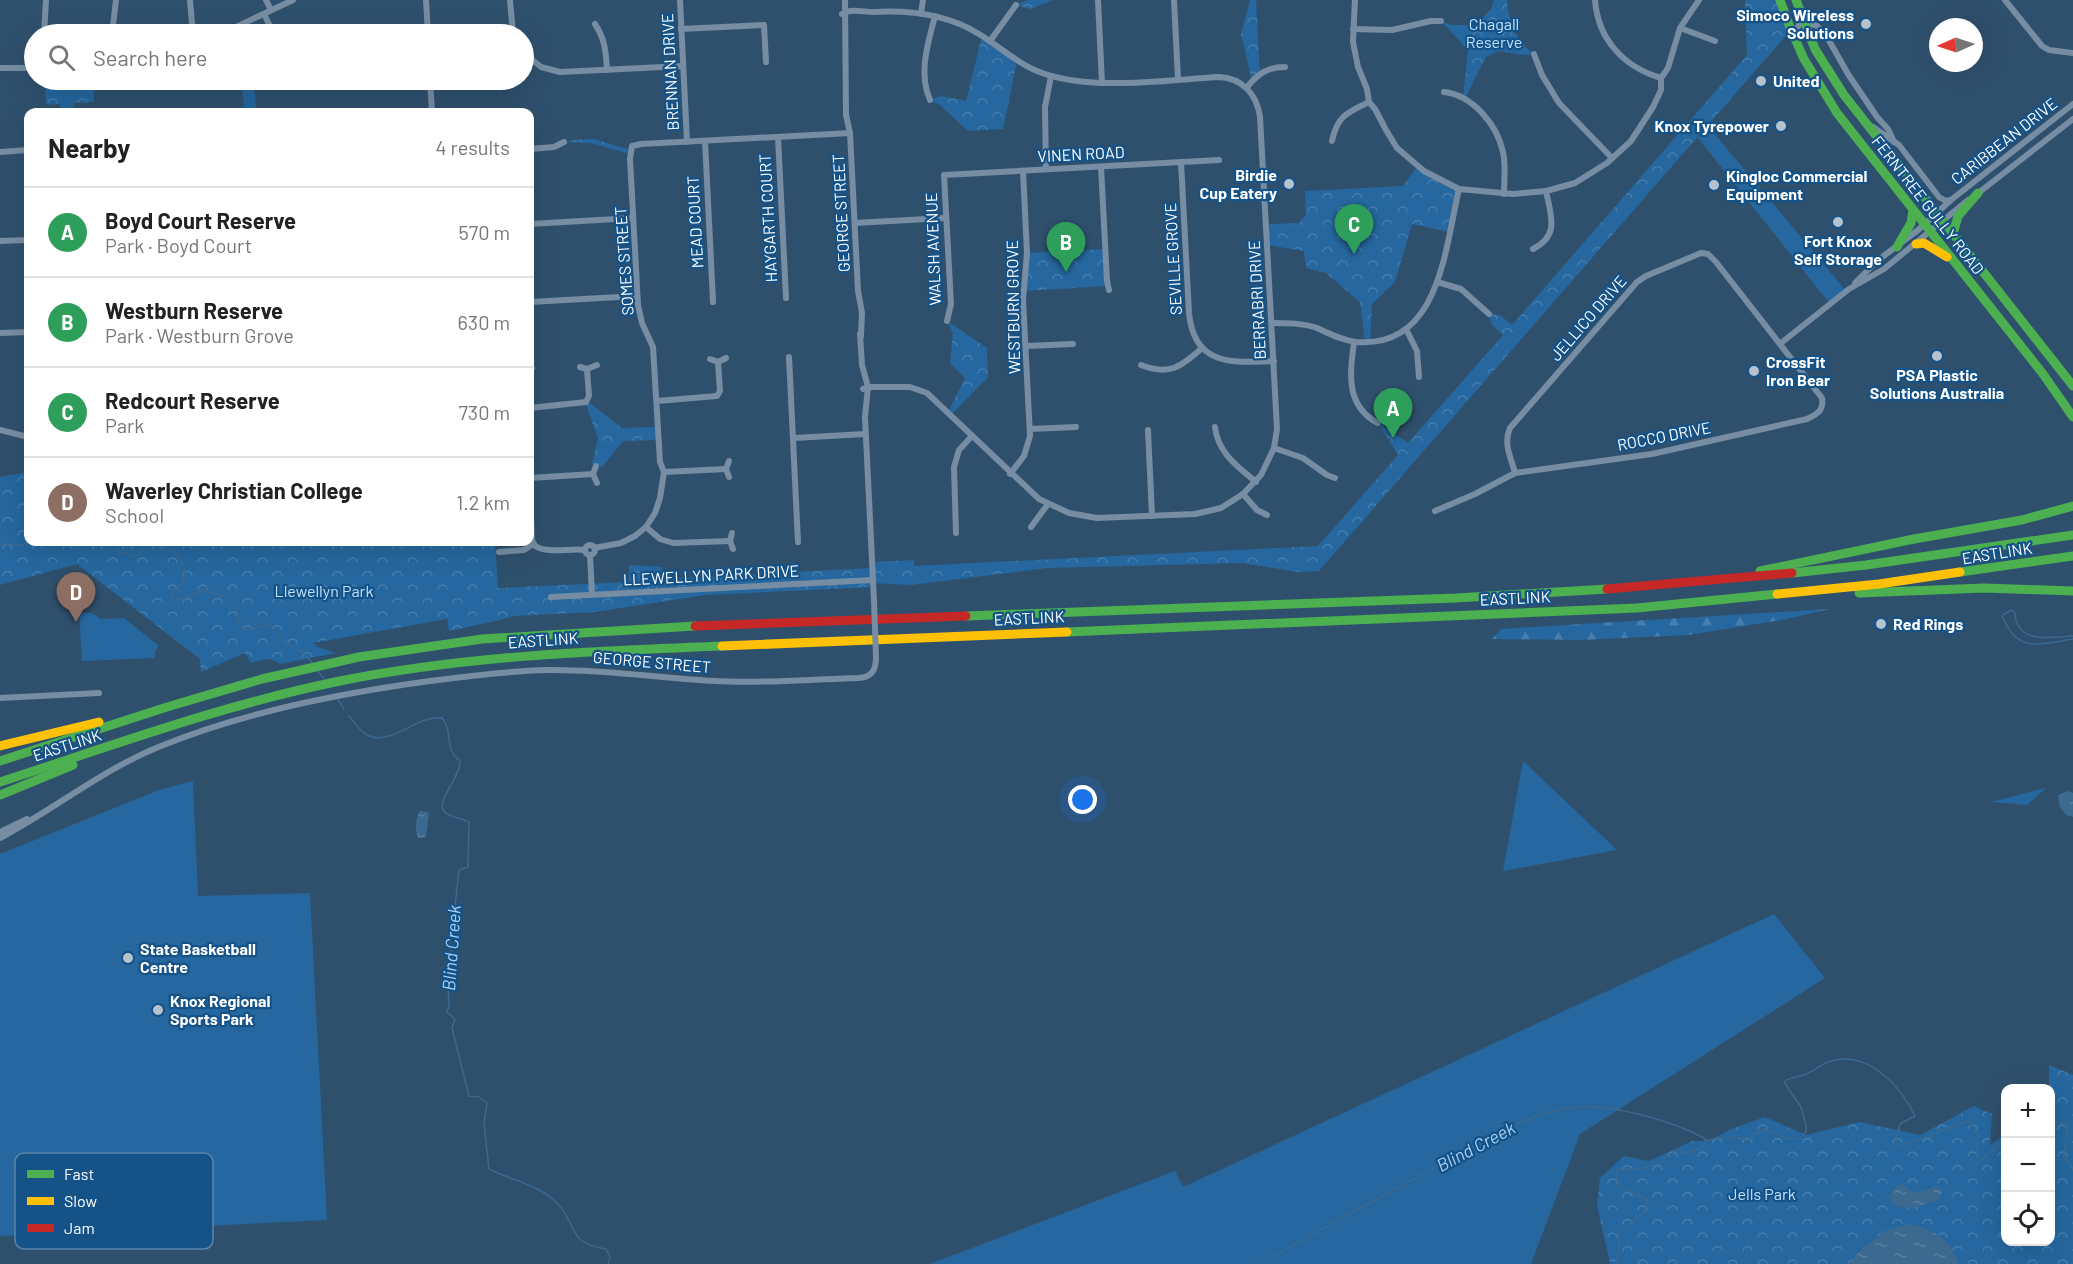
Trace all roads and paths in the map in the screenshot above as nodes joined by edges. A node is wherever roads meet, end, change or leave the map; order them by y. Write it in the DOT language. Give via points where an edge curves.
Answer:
graph roads {
  1 [pos="46,0"];
  2 [pos="116,0"];
  3 [pos="190,0"];
  4 [pos="266,0"];
  5 [pos="293,0"];
  6 [pos="426,0"];
  7 [pos="510,0"];
  8 [pos="680,0"];
  9 [pos="843,0"];
  10 [pos="923,0"];
  11 [pos="1174,0"];
  12 [pos="1356,0"];
  13 [pos="1594,0"];
  14 [pos="1780,0"];
  15 [pos="1796,0"];
  16 [pos="2005,0"];
  17 [pos="1098,1"];
  18 [pos="1697,1"];
  19 [pos="1016,5"];
  20 [pos="271,10"];
  21 [pos="844,13"];
  22 [pos="921,13"];
  23 [pos="264,14"];
  24 [pos="935,16"];
  25 [pos="1802,20"];
  26 [pos="1441,21"];
  27 [pos="45,24"];
  28 [pos="113,24"];
  29 [pos="193,24"];
  30 [pos="242,24"];
  31 [pos="269,24"];
  32 [pos="427,24"];
  33 [pos="512,24"];
  34 [pos="595,24"];
  35 [pos="1680,28"];
  36 [pos="681,29"];
  37 [pos="1353,29"];
  38 [pos="1792,36"];
  39 [pos="990,41"];
  40 [pos="1715,41"];
  41 [pos="2073,53"];
  42 [pos="1534,54"];
  43 [pos="534,63"];
  44 [pos="766,63"];
  45 [pos="683,66"];
  46 [pos="1285,67"];
  47 [pos="0,68"];
  48 [pos="24,68"];
  49 [pos="607,70"];
  50 [pos="1051,76"];
  51 [pos="1661,78"];
  52 [pos="1178,79"];
  53 [pos="1102,83"];
  54 [pos="1246,87"];
  55 [pos="431,90"];
  56 [pos="1444,92"];
  57 [pos="930,99"];
  58 [pos="1369,102"];
  59 [pos="2073,104"];
  60 [pos="432,108"];
  61 [pos="2073,118"];
  62 [pos="1862,119"];
  63 [pos="850,134"];
  64 [pos="778,137"];
  65 [pos="705,141"];
  66 [pos="1332,141"];
  67 [pos="1894,141"];
  68 [pos="564,142"];
  69 [pos="687,142"];
  70 [pos="534,149"];
  71 [pos="24,150"];
  72 [pos="0,152"];
  73 [pos="1612,158"];
  74 [pos="1910,159"];
  75 [pos="1219,160"];
  76 [pos="1181,162"];
  77 [pos="1101,167"];
  78 [pos="1046,169"];
  79 [pos="1023,171"];
  80 [pos="944,175"];
  81 [pos="1910,180"];
  82 [pos="1459,189"];
  83 [pos="1546,191"];
  84 [pos="1978,193"];
  85 [pos="1504,194"];
  86 [pos="1951,200"];
  87 [pos="1913,210"];
  88 [pos="1939,217"];
  89 [pos="633,218"];
  90 [pos="945,218"];
  91 [pos="855,223"];
  92 [pos="534,224"];
  93 [pos="1927,228"];
  94 [pos="1953,234"];
  95 [pos="24,240"];
  96 [pos="0,241"];
  97 [pos="1916,244"];
  98 [pos="1897,246"];
  99 [pos="1533,249"];
  100 [pos="1954,262"];
  101 [pos="1437,282"];
  102 [pos="1109,290"];
  103 [pos="1849,290"];
  104 [pos="637,296"];
  105 [pos="786,298"];
  106 [pos="534,302"];
  107 [pos="713,302"];
  108 [pos="1490,314"];
  109 [pos="947,321"];
  110 [pos="1272,323"];
  111 [pos="1406,329"];
  112 [pos="24,332"];
  113 [pos="0,333"];
  114 [pos="1354,342"];
  115 [pos="1781,343"];
  116 [pos="1073,344"];
  117 [pos="1026,346"];
  118 [pos="1202,348"];
  119 [pos="789,357"];
  120 [pos="726,358"];
  121 [pos="710,359"];
  122 [pos="1274,361"];
  123 [pos="718,362"];
  124 [pos="597,365"];
  125 [pos="1140,365"];
  126 [pos="580,367"];
  127 [pos="587,369"];
  128 [pos="1419,377"];
  129 [pos="2073,386"];
  130 [pos="867,389"];
  131 [pos="657,401"];
  132 [pos="534,408"];
  133 [pos="2073,417"];
  134 [pos="1378,423"];
  135 [pos="1076,427"];
  136 [pos="1215,427"];
  137 [pos="1030,429"];
  138 [pos="0,430"];
  139 [pos="1148,430"];
  140 [pos="866,434"];
  141 [pos="24,436"];
  142 [pos="972,436"];
  143 [pos="794,438"];
  144 [pos="1274,448"];
  145 [pos="729,461"];
  146 [pos="596,466"];
  147 [pos="726,469"];
  148 [pos="663,472"];
  149 [pos="1515,473"];
  150 [pos="593,474"];
  151 [pos="1010,474"];
  152 [pos="729,477"];
  153 [pos="534,478"];
  154 [pos="1335,478"];
  155 [pos="1256,482"];
  156 [pos="597,483"];
  157 [pos="1243,494"];
  158 [pos="1048,504"];
  159 [pos="2073,505"];
  160 [pos="1435,511"];
  161 [pos="1266,515"];
  162 [pos="1152,516"];
  163 [pos="646,527"];
  164 [pos="1031,527"];
  165 [pos="732,533"];
  166 [pos="956,533"];
  167 [pos="2073,535"];
  168 [pos="730,541"];
  169 [pos="798,542"];
  170 [pos="534,545"];
  171 [pos="530,546"];
  172 [pos="733,549"];
  173 [pos="499,552"];
  174 [pos="587,553"];
  175 [pos="2073,556"];
  176 [pos="1731,579"];
  177 [pos="873,580"];
  178 [pos="2073,591"];
  179 [pos="592,594"];
  180 [pos="551,597"];
  181 [pos="1637,608"];
  182 [pos="99,693"];
  183 [pos="0,698"];
  184 [pos="166,707"];
  185 [pos="134,739"];
  186 [pos="0,746"];
  187 [pos="0,761"];
  188 [pos="0,782"];
  189 [pos="0,795"];
  190 [pos="51,807"];
  191 [pos="0,832"];
  192 [pos="0,838"];
  1 -- 27 [label="street"];
  2 -- 28 [label="street"];
  3 -- 29 [label="street"];
  4 -- 20 [label="street"];
  5 -- 20 [label="street"];
  6 -- 32 [label="street"];
  7 -- 33 [label="street"];
  8 -- 36 [label="street, BRENNAN DRIVE"];
  9 -- 21 [label="street, GEORGE STREET"];
  10 -- 22 [label="street"];
  11 -- 52 [label="street"];
  12 -- 37 [label="street"];
  13 -- 51 [label="street" via="1600,25 1612,47 1634,67"];
  14 -- 38 [label="main road, FERNTREE GULLY ROAD"];
  15 -- 25 [label="main road, FERNTREE GULLY ROAD"];
  16 -- 41 [label="street" via="2042,46"];
  17 -- 53 [label="street"];
  18 -- 35 [label="street"];
  19 -- 39 [label="street"];
  20 -- 23 [label="street"];
  21 -- 22 [label="street"];
  21 -- 63 [label="street, GEORGE STREET"];
  22 -- 24 [label="street"];
  23 -- 30 [label="street"];
  23 -- 31 [label="street"];
  24 -- 39 [label="street"];
  24 -- 57 [label="street" via="926,50 925,86"];
  25 -- 38 [label="street"];
  25 -- 62 [label="main road, FERNTREE GULLY ROAD" via="1823,64"];
  25 -- 67 [label="street" via="1817,26 1827,37"];
  26 -- 37 [label="street" via="1392,30"];
  34 -- 49 [label="street" via="605,43"];
  35 -- 40 [label="street"];
  35 -- 51 [label="street"];
  36 -- 44 [label="street" via="764,25"];
  36 -- 45 [label="street, BRENNAN DRIVE"];
  37 -- 58 [label="street" via="1354,54"];
  38 -- 87 [label="main road, FERNTREE GULLY ROAD" via="1831,105"];
  39 -- 50 [label="street" via="1017,61"];
  42 -- 73 [label="street" via="1559,103"];
  43 -- 49 [label="street" via="555,72"];
  45 -- 49 [label="street"];
  45 -- 69 [label="street, BRENNAN DRIVE"];
  46 -- 54 [label="street" via="1262,71"];
  47 -- 48 [label="street"];
  50 -- 53 [label="street"];
  50 -- 78 [label="street" via="1045,107"];
  51 -- 73 [label="street" via="1661,90 1648,117 1631,141"];
  52 -- 53 [label="street"];
  52 -- 54 [label="street" via="1224,77"];
  54 -- 110 [label="street, BERRABRI DRIVE" via="1256,100 1260,117"];
  55 -- 60 [label="street"];
  56 -- 85 [label="street" via="1468,100 1496,135 1504,158"];
  58 -- 66 [label="street" via="1338,121"];
  58 -- 82 [label="street" via="1406,157"];
  59 -- 86 [label="street, CARIBBEAN DRIVE"];
  61 -- 84 [label="street, CARIBBEAN DRIVE"];
  62 -- 67 [label="street"];
  62 -- 81 [label="main road, FERNTREE GULLY ROAD"];
  63 -- 64 [label="street, SOMES STREET"];
  63 -- 91 [label="street, GEORGE STREET"];
  64 -- 65 [label="street, SOMES STREET"];
  64 -- 105 [label="street, HAYGARTH COURT"];
  65 -- 69 [label="street, SOMES STREET"];
  65 -- 107 [label="street, MEAD COURT"];
  67 -- 74 [label="street"];
  68 -- 70 [label="street"];
  69 -- 89 [label="street, SOMES STREET" via="632,147"];
  71 -- 72 [label="street"];
  73 -- 83 [label="street" via="1575,183"];
  74 -- 81 [label="street"];
  74 -- 86 [label="street" via="1939,197"];
  75 -- 76 [label="street, VINEN ROAD"];
  76 -- 77 [label="street, VINEN ROAD"];
  76 -- 118 [label="street, SEVILLE GROVE" via="1190,318"];
  77 -- 78 [label="street, VINEN ROAD"];
  77 -- 102 [label="street"];
  78 -- 79 [label="street, VINEN ROAD"];
  79 -- 80 [label="street, VINEN ROAD"];
  79 -- 117 [label="street, WESTBURN GROVE"];
  80 -- 90 [label="street, WALSH AVENUE"];
  81 -- 88 [label="main road, FERNTREE GULLY ROAD"];
  82 -- 85 [label="street"];
  82 -- 101 [label="street"];
  83 -- 85 [label="street"];
  83 -- 99 [label="street" via="1552,228 1548,238"];
  84 -- 88 [label="street, CARIBBEAN DRIVE"];
  84 -- 94 [label="main road" via="1958,216"];
  86 -- 88 [label="street, CARIBBEAN DRIVE"];
  87 -- 93 [label="main road, FERNTREE GULLY ROAD"];
  87 -- 98 [label="main road" via="1911,223"];
  88 -- 93 [label="street"];
  88 -- 94 [label="main road, FERNTREE GULLY ROAD"];
  89 -- 92 [label="street"];
  89 -- 104 [label="street, SOMES STREET"];
  90 -- 91 [label="street"];
  90 -- 109 [label="street, WALSH AVENUE" via="951,304"];
  91 -- 130 [label="street, GEORGE STREET" via="861,379"];
  93 -- 97 [label="street"];
  93 -- 98 [label="street"];
  93 -- 100 [label="main road, FERNTREE GULLY ROAD"];
  94 -- 129 [label="main road, FERNTREE GULLY ROAD"];
  95 -- 96 [label="street"];
  97 -- 100 [label="main road" via="1924,243"];
  97 -- 103 [label="street"];
  98 -- 103 [label="street"];
  100 -- 133 [label="main road, FERNTREE GULLY ROAD"];
  101 -- 108 [label="street" via="1461,289"];
  101 -- 111 [label="street" via="1425,309"];
  103 -- 115 [label="street"];
  104 -- 106 [label="street"];
  104 -- 131 [label="street, SOMES STREET" via="641,318 654,347"];
  110 -- 114 [label="street" via="1305,325"];
  110 -- 122 [label="street, BERRABRI DRIVE"];
  111 -- 114 [label="street" via="1380,340"];
  111 -- 128 [label="street" via="1418,354"];
  112 -- 113 [label="street"];
  114 -- 134 [label="street" via="1350,373 1354,395 1365,415"];
  115 -- 149 [label="street, ROCCO DRIVE" via="1820,394 1823,407 1818,413 1652,454"];
  115 -- 149 [label="street, JELLICO DRIVE" via="1705,252 1646,276 1510,428 1507,443"];
  116 -- 117 [label="street"];
  117 -- 137 [label="street, WESTBURN GROVE"];
  118 -- 122 [label="street" via="1228,362"];
  118 -- 125 [label="street" via="1173,368 1159,370"];
  119 -- 143 [label="street"];
  120 -- 123 [label="street"];
  121 -- 123 [label="street"];
  122 -- 144 [label="street, BERRABRI DRIVE" via="1278,422"];
  123 -- 131 [label="street" via="717,396"];
  124 -- 127 [label="street"];
  126 -- 127 [label="street"];
  127 -- 132 [label="street" via="586,402"];
  130 -- 140 [label="street, GEORGE STREET" via="862,400"];
  130 -- 142 [label="street, BERRABRI DRIVE" via="910,387 927,393"];
  131 -- 148 [label="street, SOMES STREET"];
  135 -- 137 [label="street"];
  136 -- 155 [label="street" via="1227,456"];
  137 -- 151 [label="street, WESTBURN GROVE" via="1024,456"];
  138 -- 141 [label="street"];
  139 -- 162 [label="street"];
  140 -- 143 [label="street"];
  140 -- 177 [label="street, GEORGE STREET"];
  142 -- 151 [label="street, BERRABRI DRIVE"];
  142 -- 166 [label="street" via="954,462"];
  143 -- 169 [label="street"];
  144 -- 154 [label="street" via="1304,458"];
  144 -- 155 [label="street, BERRABRI DRIVE"];
  145 -- 147 [label="street"];
  146 -- 150 [label="street"];
  147 -- 148 [label="street"];
  147 -- 152 [label="street"];
  148 -- 163 [label="street, SOMES STREET" via="658,506"];
  149 -- 160 [label="street, ROCCO DRIVE"];
  150 -- 153 [label="street"];
  150 -- 156 [label="street"];
  151 -- 158 [label="street, BERRABRI DRIVE"];
  155 -- 157 [label="street, BERRABRI DRIVE"];
  157 -- 161 [label="street"];
  157 -- 162 [label="street, BERRABRI DRIVE" via="1207,512"];
  158 -- 162 [label="street, BERRABRI DRIVE" via="1097,518"];
  158 -- 164 [label="street"];
  159 -- 176 [label="main road" via="2022,520"];
  163 -- 168 [label="street" via="662,541 673,543"];
  163 -- 174 [label="street" via="621,543 594,549 589,546"];
  165 -- 168 [label="street"];
  167 -- 176 [label="main road, EASTLINK" via="1866,565"];
  168 -- 172 [label="street"];
  170 -- 174 [label="street" via="544,550 573,548"];
  171 -- 173 [label="street" via="522,551"];
  174 -- 179 [label="street"];
  175 -- 181 [label="main road, EASTLINK" via="1879,584"];
  176 -- 184 [label="main road, EASTLINK" via="1456,598 670,627 482,639 335,662"];
  177 -- 179 [label="street, LLEWELLYN PARK DRIVE"];
  177 -- 190 [label="street, GEORGE STREET, bridge" via="876,657 869,676 734,682 546,670 468,676 358,692 206,730 161,746 117,766"];
  178 -- 181 [label="main road" via="1938,590"];
  179 -- 180 [label="street, LLEWELLYN PARK DRIVE"];
  181 -- 185 [label="main road, EASTLINK" via="570,652 470,661 349,680 232,708"];
  182 -- 183 [label="street"];
  184 -- 186 [label="main road"];
  184 -- 187 [label="main road, EASTLINK"];
  185 -- 188 [label="main road, EASTLINK"];
  185 -- 189 [label="main road"];
  190 -- 191 [label="street, GEORGE STREET"];
  190 -- 192 [label="street, GEORGE STREET"];
}
